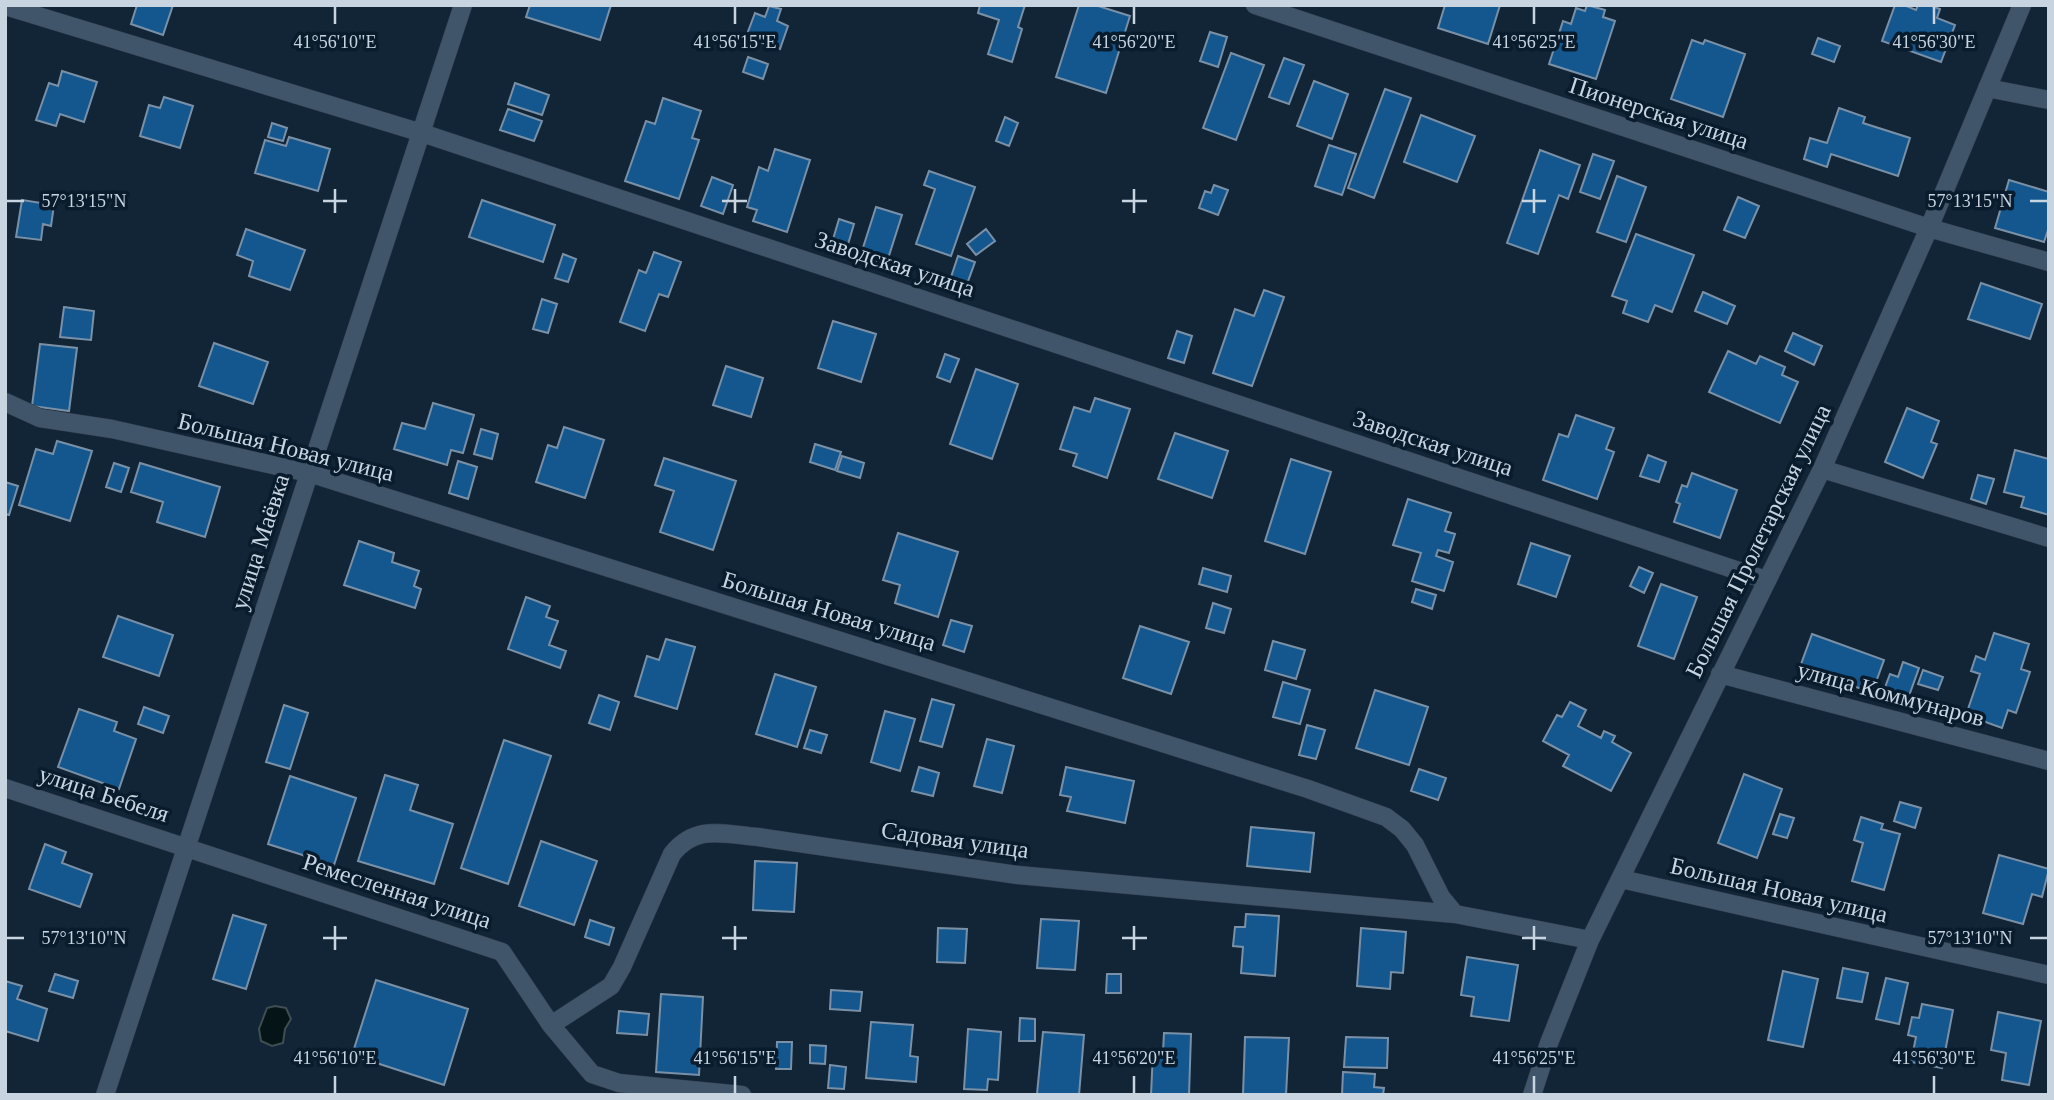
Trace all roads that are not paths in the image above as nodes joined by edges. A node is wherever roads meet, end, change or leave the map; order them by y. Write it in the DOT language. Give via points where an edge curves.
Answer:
graph roads {
  1 [pos="463,5"];
  2 [pos="1255,5"];
  3 [pos="2022,5"];
  4 [pos="5,6"];
  5 [pos="1987,88"];
  6 [pos="2049,100"];
  7 [pos="422,133"];
  8 [pos="1929,228"];
  9 [pos="2049,262"];
  10 [pos="5,402"];
  11 [pos="1822,469"];
  12 [pos="309,473"];
  13 [pos="2049,538"];
  14 [pos="1766,580"];
  15 [pos="1720,674"];
  16 [pos="2049,761"];
  17 [pos="5,788"];
  18 [pos="187,847"];
  19 [pos="1621,879"];
  20 [pos="1455,914"];
  21 [pos="1590,940"];
  22 [pos="2049,975"];
  23 [pos="551,1025"];
  24 [pos="105,1095"];
  25 [pos="743,1095"];
  26 [pos="1532,1095"];
  1 -- 7 [label="street, улица Маёвка"];
  2 -- 8 [label="street, Пионерская улица"];
  3 -- 5 [label="street, Большая Пролетарская улица"];
  4 -- 7 [label="street, Заводская улица"];
  5 -- 6 [label="street"];
  5 -- 8 [label="street, Большая Пролетарская улица"];
  7 -- 12 [label="street, улица Маёвка"];
  7 -- 14 [label="street, Заводская улица"];
  8 -- 9 [label="street, Пионерская улица"];
  8 -- 11 [label="street, Большая Пролетарская улица"];
  10 -- 12 [label="street, Большая Новая улица" via="40,418 113,429"];
  11 -- 13 [label="street"];
  11 -- 14 [label="street, Большая Пролетарская улица"];
  12 -- 18 [label="street, улица Маёвка"];
  12 -- 20 [label="street, Большая Новая улица" via="1386,817 1415,845 1441,897"];
  14 -- 15 [label="street, Большая Пролетарская улица"];
  15 -- 16 [label="street, улица Коммунаров"];
  15 -- 19 [label="street, Большая Пролетарская улица"];
  17 -- 18 [label="street, улица Бебеля"];
  18 -- 23 [label="street, Ремесленная улица" via="502,952"];
  18 -- 24 [label="street, улица Маёвка"];
  19 -- 21 [label="street, Большая Пролетарская улица"];
  19 -- 22 [label="street, Большая Новая улица"];
  20 -- 21 [label="street"];
  20 -- 23 [label="street, Садовая улица" via="1018,874 758,837 692,835 672,854 611,986"];
  21 -- 26 [label="street, Большая Пролетарская улица"];
  23 -- 25 [label="street, Ремесленная улица" via="592,1074 619,1083"];
}
